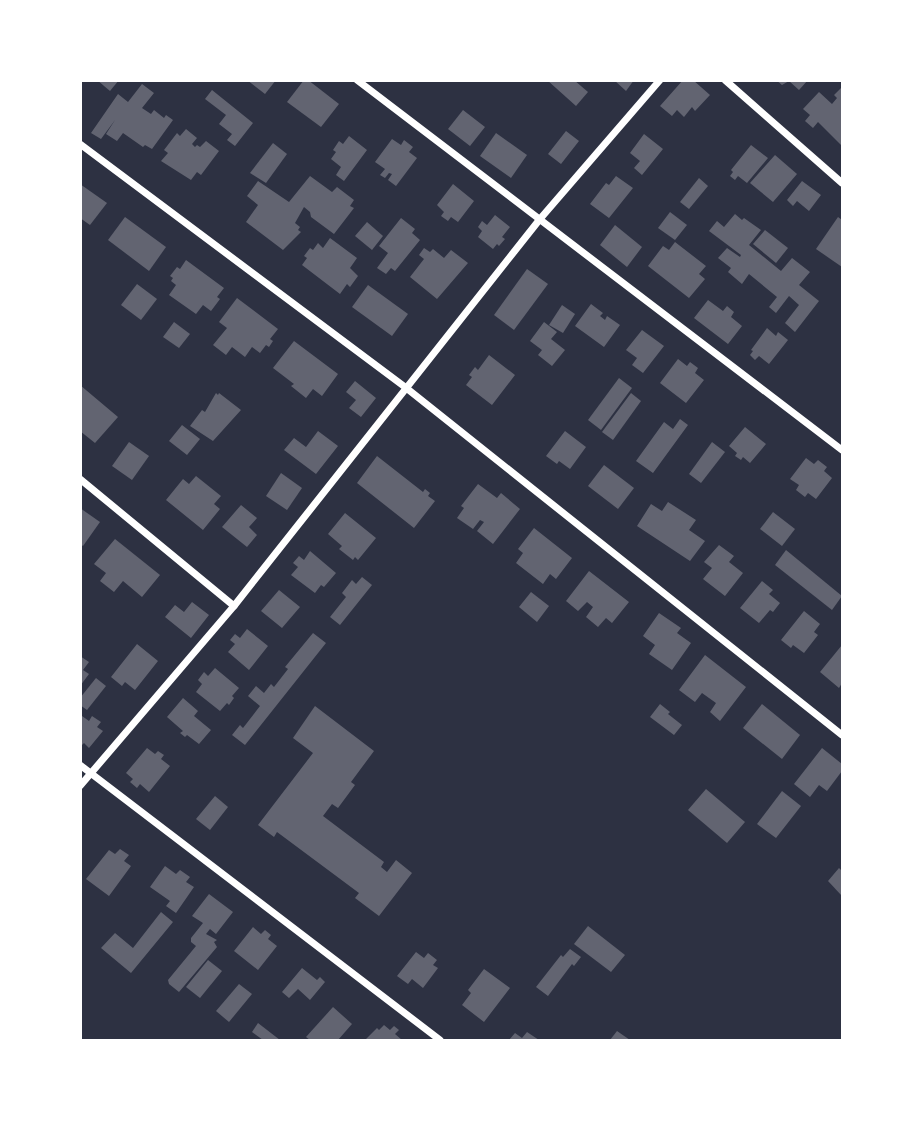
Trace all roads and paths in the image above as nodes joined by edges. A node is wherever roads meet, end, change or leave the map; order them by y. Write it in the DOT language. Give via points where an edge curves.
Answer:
graph roads {
  1 [pos="357,80"];
  2 [pos="660,80"];
  3 [pos="725,80"];
  4 [pos="80,144"];
  5 [pos="842,183"];
  6 [pos="540,219"];
  7 [pos="405,387"];
  8 [pos="842,450"];
  9 [pos="80,479"];
  10 [pos="234,606"];
  11 [pos="842,735"];
  12 [pos="80,765"];
  13 [pos="92,773"];
  14 [pos="80,786"];
  15 [pos="440,1041"];
  1 -- 6 [label="street"];
  2 -- 6 [label="street"];
  3 -- 5 [label="street"];
  4 -- 7 [label="street"];
  6 -- 7 [label="street"];
  6 -- 8 [label="street"];
  7 -- 10 [label="street"];
  7 -- 11 [label="street"];
  9 -- 10 [label="street"];
  10 -- 13 [label="street"];
  12 -- 13 [label="street"];
  13 -- 14 [label="street"];
  13 -- 15 [label="street"];
}
